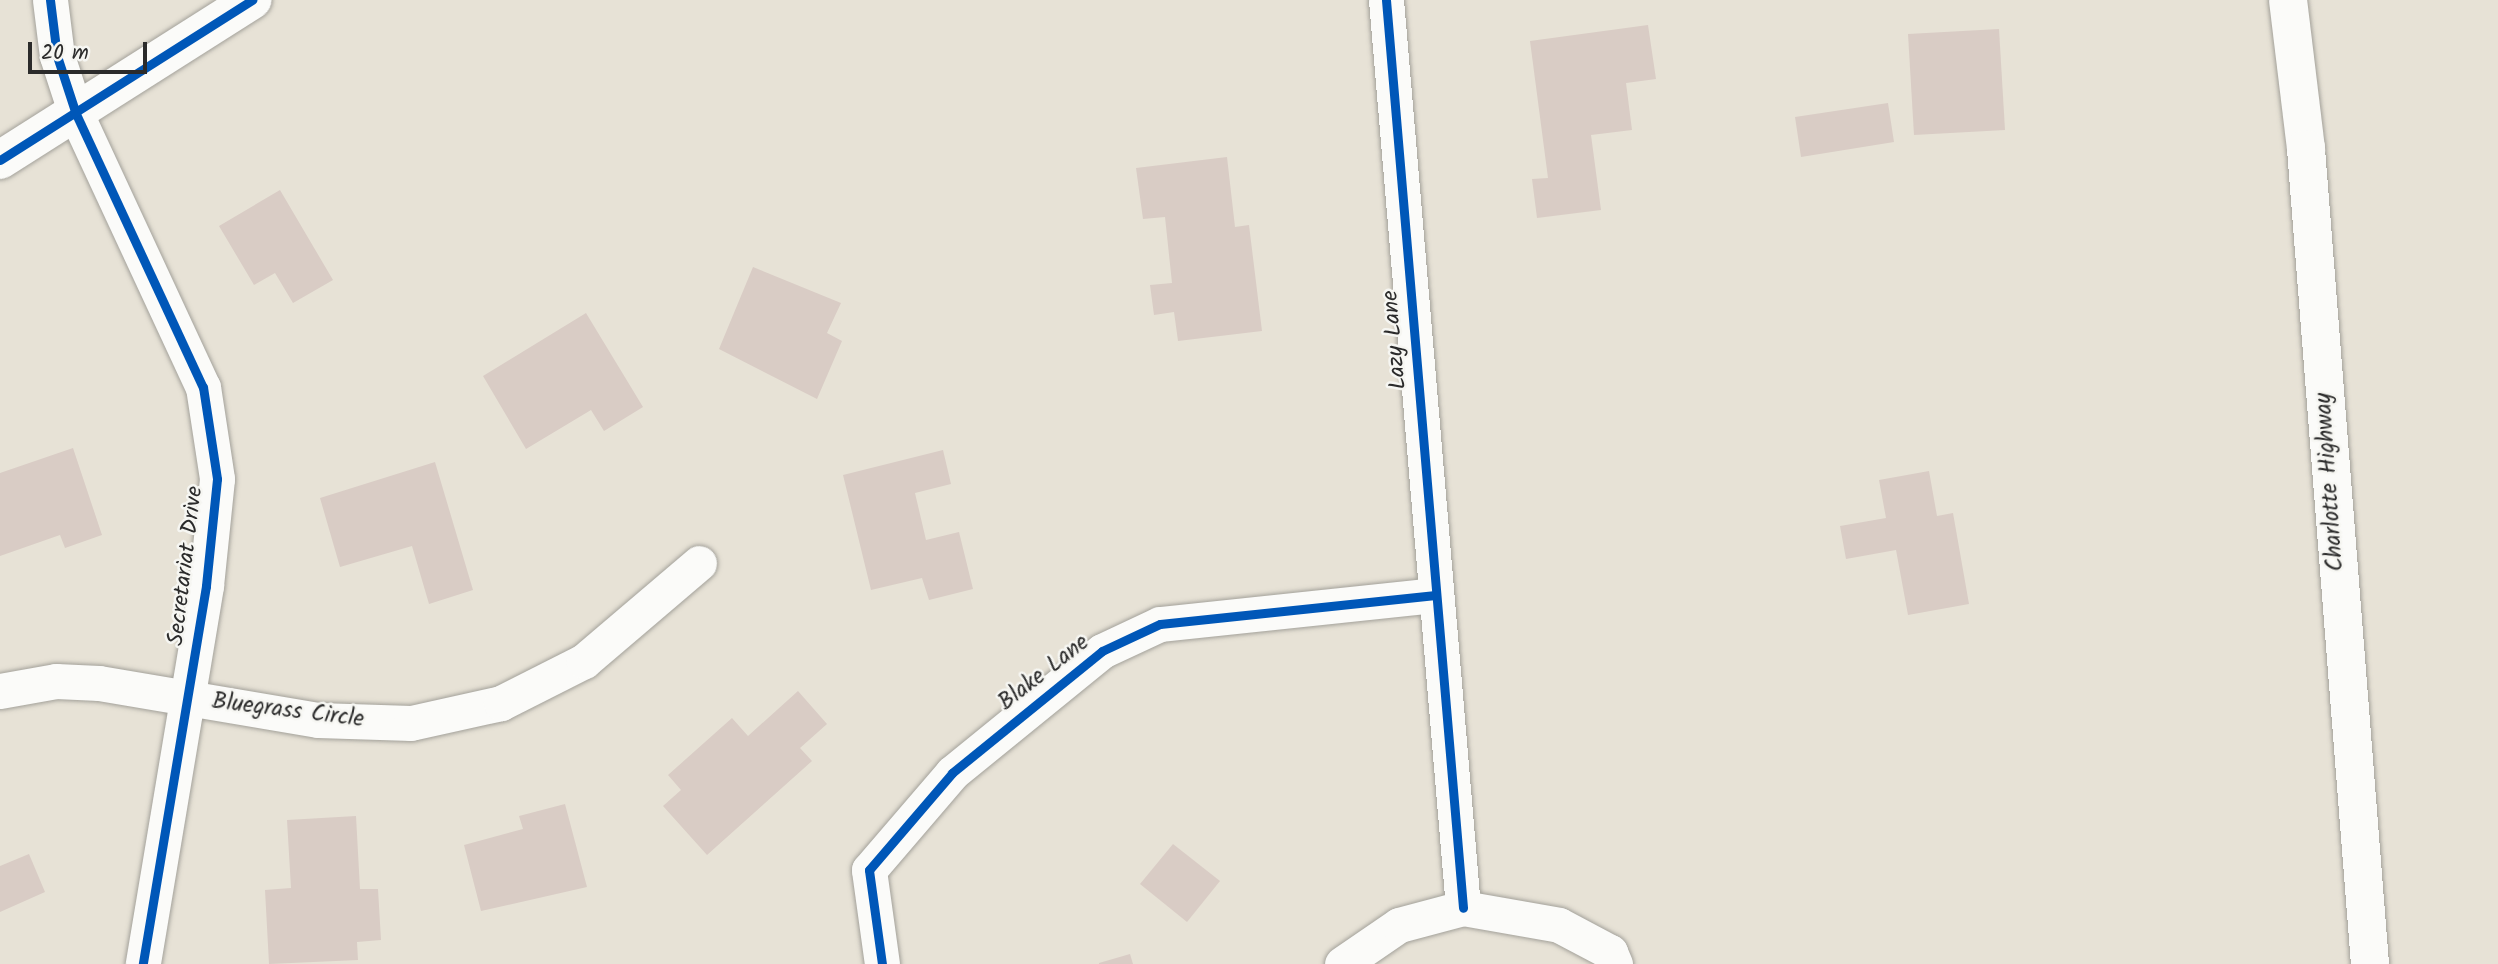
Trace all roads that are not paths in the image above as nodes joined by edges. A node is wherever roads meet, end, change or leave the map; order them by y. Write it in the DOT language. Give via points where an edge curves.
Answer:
graph roads {
  1 [pos="50,0"];
  2 [pos="252,0"];
  3 [pos="1386,0"];
  4 [pos="2288,0"];
  5 [pos="76,114"];
  6 [pos="0,160"];
  7 [pos="699,564"];
  8 [pos="1435,595"];
  9 [pos="0,691"];
  10 [pos="187,698"];
  11 [pos="1463,908"];
  12 [pos="143,964"];
  13 [pos="882,964"];
  14 [pos="1342,964"];
  15 [pos="1615,964"];
  16 [pos="2370,964"];
  1 -- 5 [label="street, Secretariat Drive" via="58,56"];
  2 -- 5 [label="main road"];
  3 -- 8 [label="street, Lazy Lane"];
  4 -- 16 [label="main road, Charlotte Highway" via="2306,149"];
  5 -- 6 [label="main road"];
  5 -- 10 [label="street, Secretariat Drive" via="203,387 217,480"];
  7 -- 10 [label="street, Bluegrass Circle" via="584,661 501,703 411,723 318,720"];
  8 -- 11 [label="street, Lazy Lane"];
  8 -- 13 [label="street, Blake Lane" via="1160,624 1102,650 952,773 869,870"];
  9 -- 10 [label="street, Bluegrass Circle" via="56,681"];
  10 -- 12 [label="street, Secretariat Drive"];
  11 -- 14 [label="street" via="1399,925"];
  11 -- 15 [label="street" via="1559,925 1610,951"];
}
